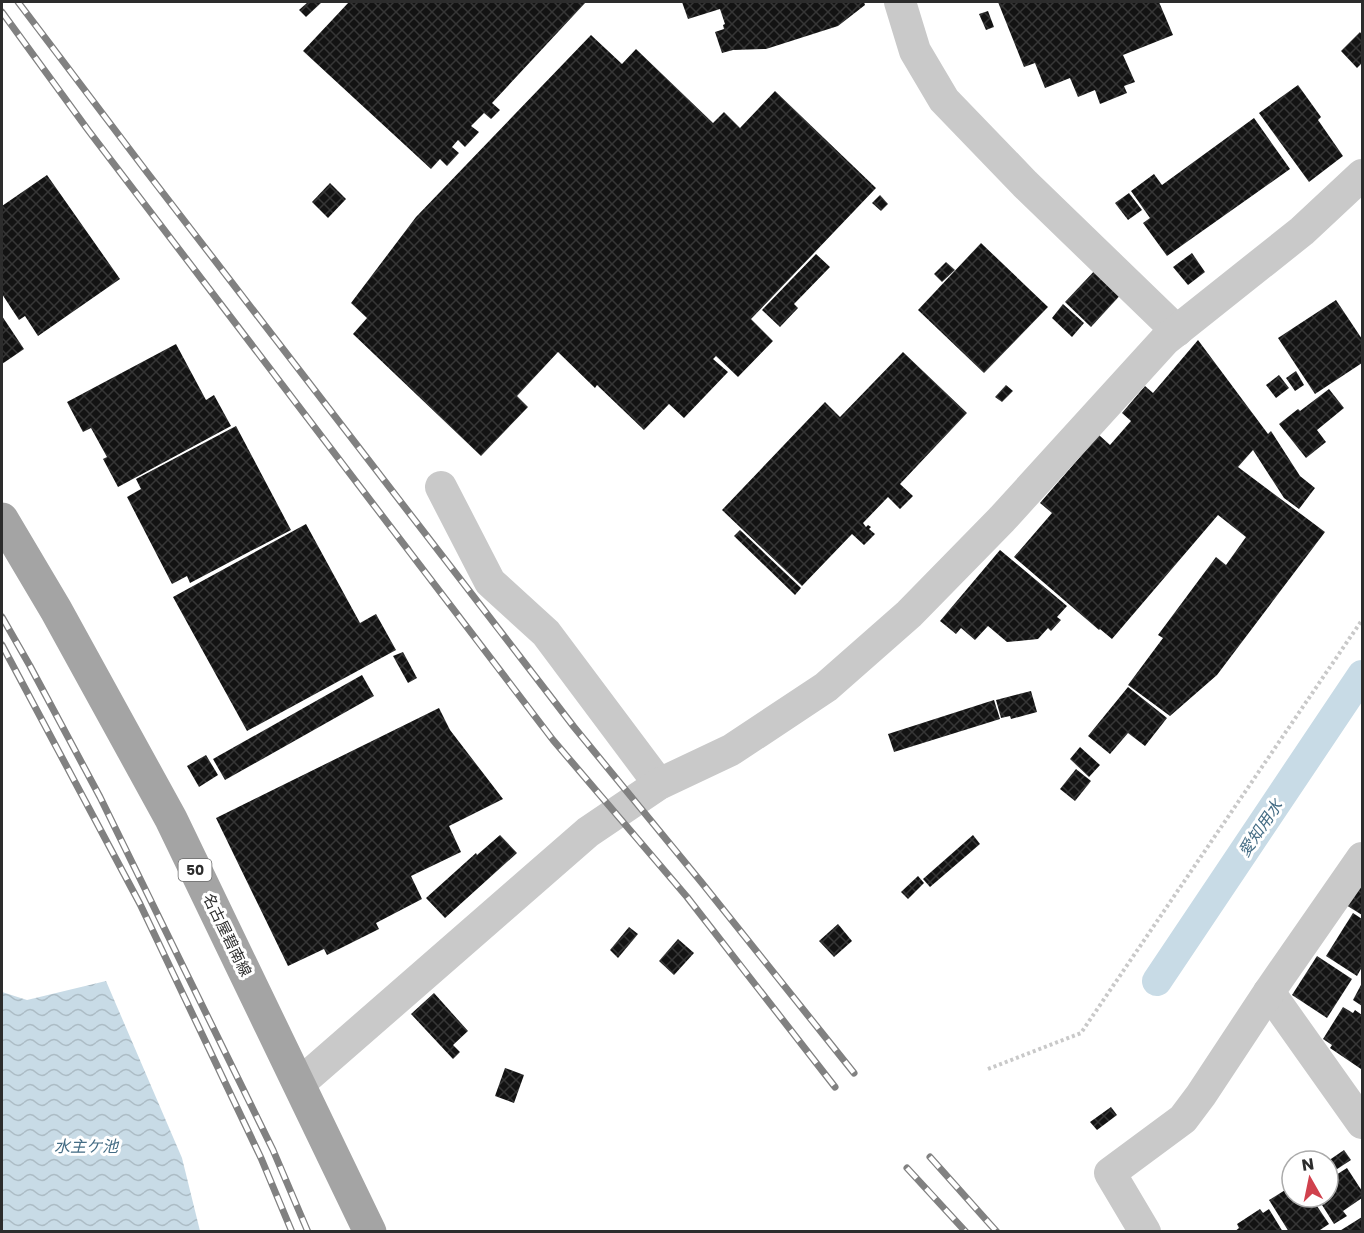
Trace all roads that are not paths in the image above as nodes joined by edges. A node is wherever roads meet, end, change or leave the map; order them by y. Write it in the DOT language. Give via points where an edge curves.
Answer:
graph roads {
  1 [pos="900,2"];
  2 [pos="1362,176"];
  3 [pos="1177,331"];
  4 [pos="441,487"];
  5 [pos="2,519"];
  6 [pos="659,784"];
  7 [pos="1362,858"];
  8 [pos="1269,992"];
  9 [pos="299,1084"];
  10 [pos="1362,1119"];
  11 [pos="370,1232"];
  12 [pos="1145,1232"];
  1 -- 3 [label="street" via="915,51 944,100 1024,184"];
  2 -- 3 [label="street" via="1302,231"];
  3 -- 6 [label="street" via="909,614 826,687 731,750"];
  4 -- 6 [label="street" via="490,582 546,633"];
  5 -- 9 [label="main road, 名古屋碧南線 / 50" via="171,819"];
  6 -- 9 [label="street" via="588,832"];
  7 -- 8 [label="street"];
  8 -- 10 [label="street"];
  8 -- 12 [label="street" via="1183,1119 1110,1173"];
  9 -- 11 [label="main road, 名古屋碧南線 / 50"];
}
